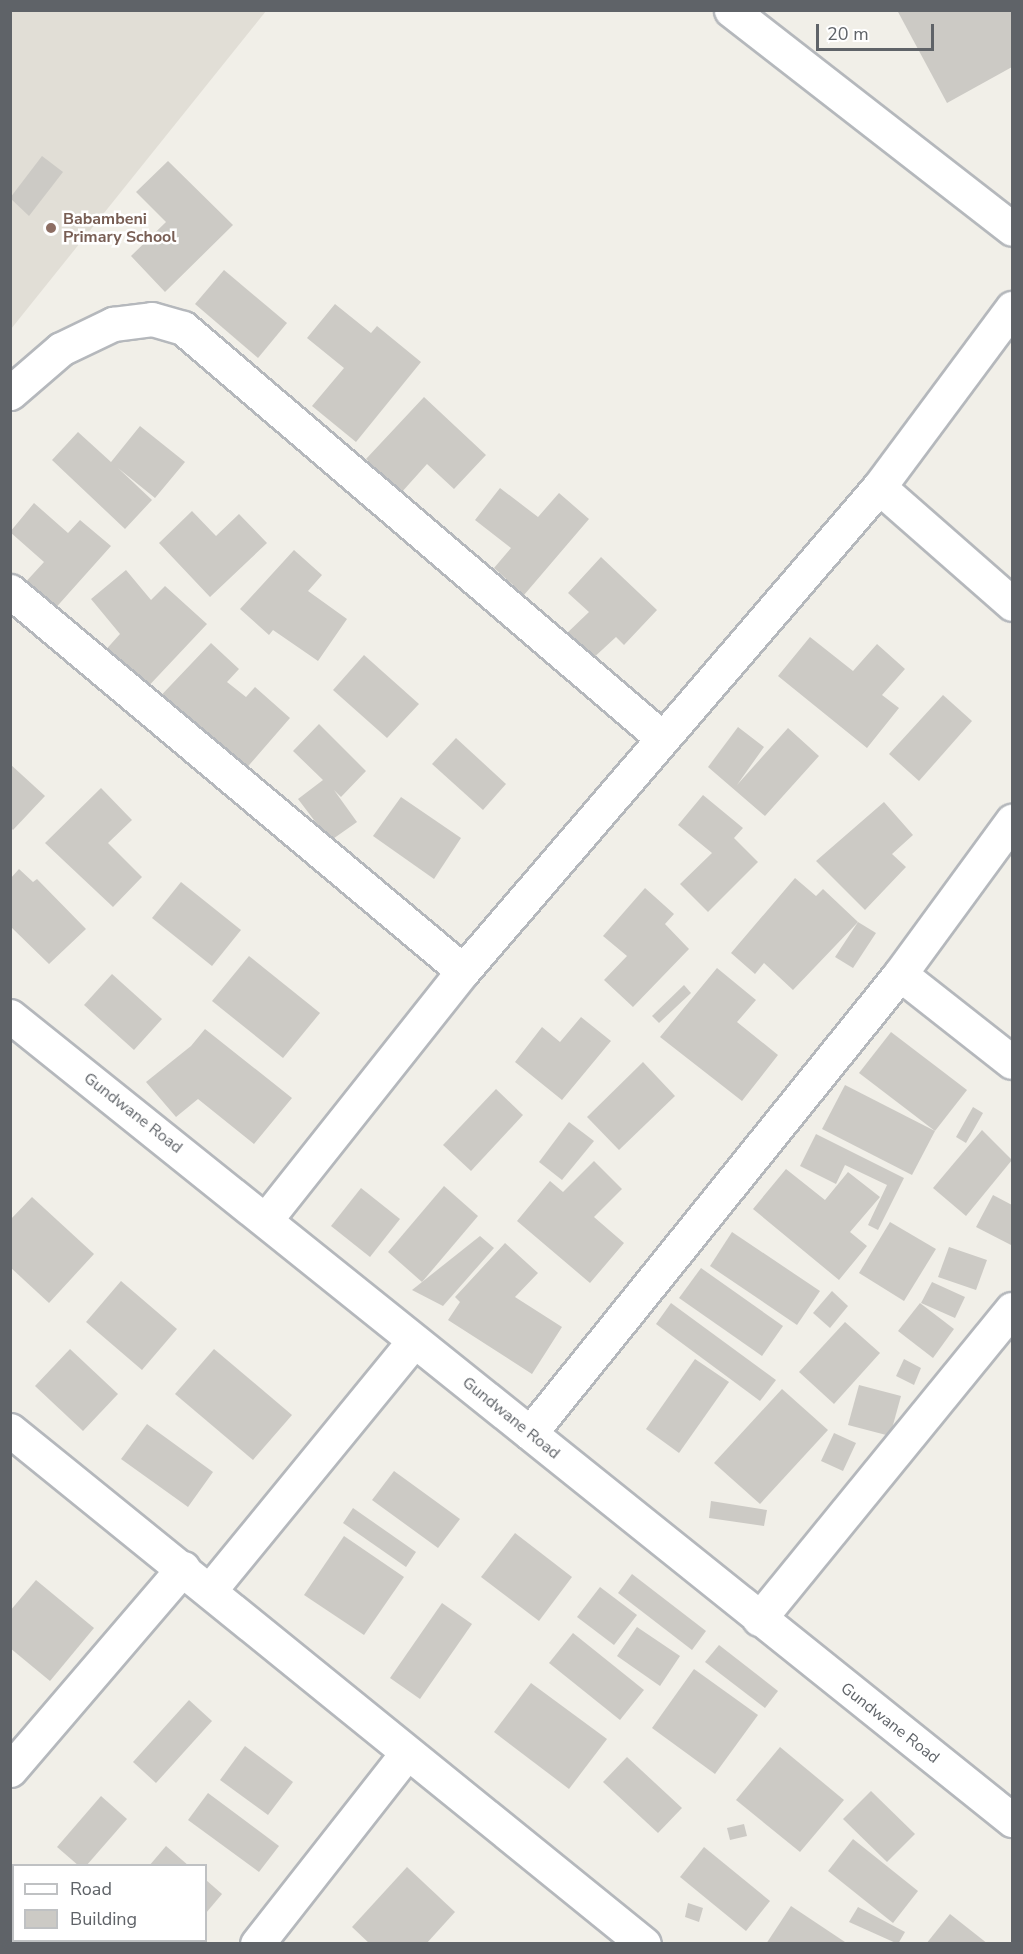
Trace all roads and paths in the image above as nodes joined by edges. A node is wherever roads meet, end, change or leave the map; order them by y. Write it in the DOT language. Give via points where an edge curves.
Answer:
graph roads {
  1 [pos="731,10"];
  2 [pos="1012,229"];
  3 [pos="1012,308"];
  4 [pos="10,393"];
  5 [pos="879,487"];
  6 [pos="10,591"];
  7 [pos="1012,604"];
  8 [pos="661,737"];
  9 [pos="1012,820"];
  10 [pos="463,971"];
  11 [pos="900,974"];
  12 [pos="10,1016"];
  13 [pos="1012,1062"];
  14 [pos="267,1218"];
  15 [pos="1012,1310"];
  16 [pos="414,1341"];
  17 [pos="10,1430"];
  18 [pos="530,1433"];
  19 [pos="183,1568"];
  20 [pos="210,1590"];
  21 [pos="759,1619"];
  22 [pos="406,1754"];
  23 [pos="10,1770"];
  24 [pos="1012,1820"];
  25 [pos="256,1944"];
  26 [pos="644,1944"];
  1 -- 2 [label="street"];
  3 -- 5 [label="street"];
  4 -- 8 [label="street" via="61,349 113,324 152,319 183,328"];
  5 -- 7 [label="street"];
  5 -- 8 [label="street"];
  6 -- 10 [label="street"];
  8 -- 10 [label="street"];
  9 -- 11 [label="street"];
  10 -- 14 [label="street"];
  11 -- 13 [label="street"];
  11 -- 18 [label="street"];
  12 -- 14 [label="street, Gundwane Road"];
  14 -- 16 [label="street, Gundwane Road"];
  15 -- 21 [label="street"];
  16 -- 18 [label="street, Gundwane Road"];
  16 -- 20 [label="street"];
  17 -- 19 [label="street"];
  18 -- 21 [label="street, Gundwane Road"];
  19 -- 20 [label="street"];
  19 -- 23 [label="street"];
  20 -- 22 [label="street"];
  21 -- 24 [label="street, Gundwane Road"];
  22 -- 25 [label="street"];
  22 -- 26 [label="street"];
}
